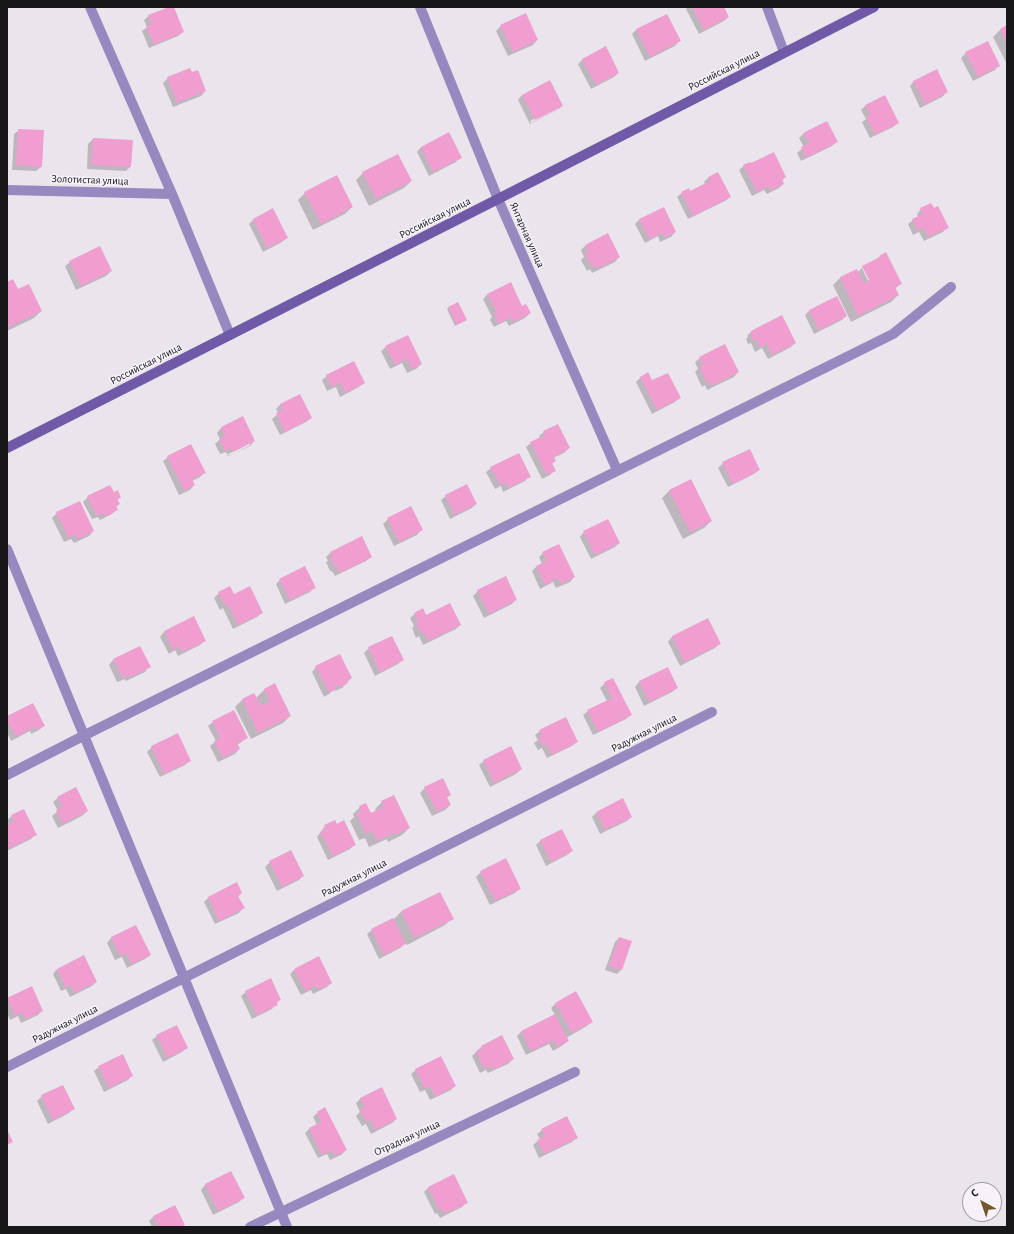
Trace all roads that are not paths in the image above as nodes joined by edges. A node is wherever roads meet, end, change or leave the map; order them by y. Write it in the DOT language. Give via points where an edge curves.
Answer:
graph roads {
  1 [pos="90,7"];
  2 [pos="420,7"];
  3 [pos="767,7"];
  4 [pos="874,7"];
  5 [pos="784,52"];
  6 [pos="7,190"];
  7 [pos="172,194"];
  8 [pos="498,199"];
  9 [pos="951,287"];
  10 [pos="230,335"];
  11 [pos="7,448"];
  12 [pos="617,470"];
  13 [pos="7,549"];
  14 [pos="712,712"];
  15 [pos="85,735"];
  16 [pos="7,775"];
  17 [pos="184,977"];
  18 [pos="7,1067"];
  19 [pos="575,1072"];
  20 [pos="281,1212"];
  21 [pos="250,1227"];
  22 [pos="287,1227"];
  1 -- 7 [label="street"];
  2 -- 8 [label="street, Янтарная улица"];
  3 -- 5 [label="street"];
  4 -- 5 [label="main road, Российская улица"];
  5 -- 8 [label="main road, Российская улица"];
  6 -- 7 [label="street, Золотистая улица"];
  7 -- 10 [label="street"];
  8 -- 10 [label="main road, Российская улица"];
  8 -- 12 [label="street, Янтарная улица"];
  9 -- 12 [label="street" via="893,334"];
  10 -- 11 [label="main road, Российская улица"];
  12 -- 15 [label="street"];
  13 -- 15 [label="street"];
  14 -- 17 [label="street, Радужная улица"];
  15 -- 16 [label="street"];
  15 -- 17 [label="street"];
  17 -- 18 [label="street, Радужная улица"];
  17 -- 20 [label="street"];
  19 -- 20 [label="street, Отрадная улица"];
  20 -- 21 [label="street, Отрадная улица"];
  20 -- 22 [label="street"];
}
